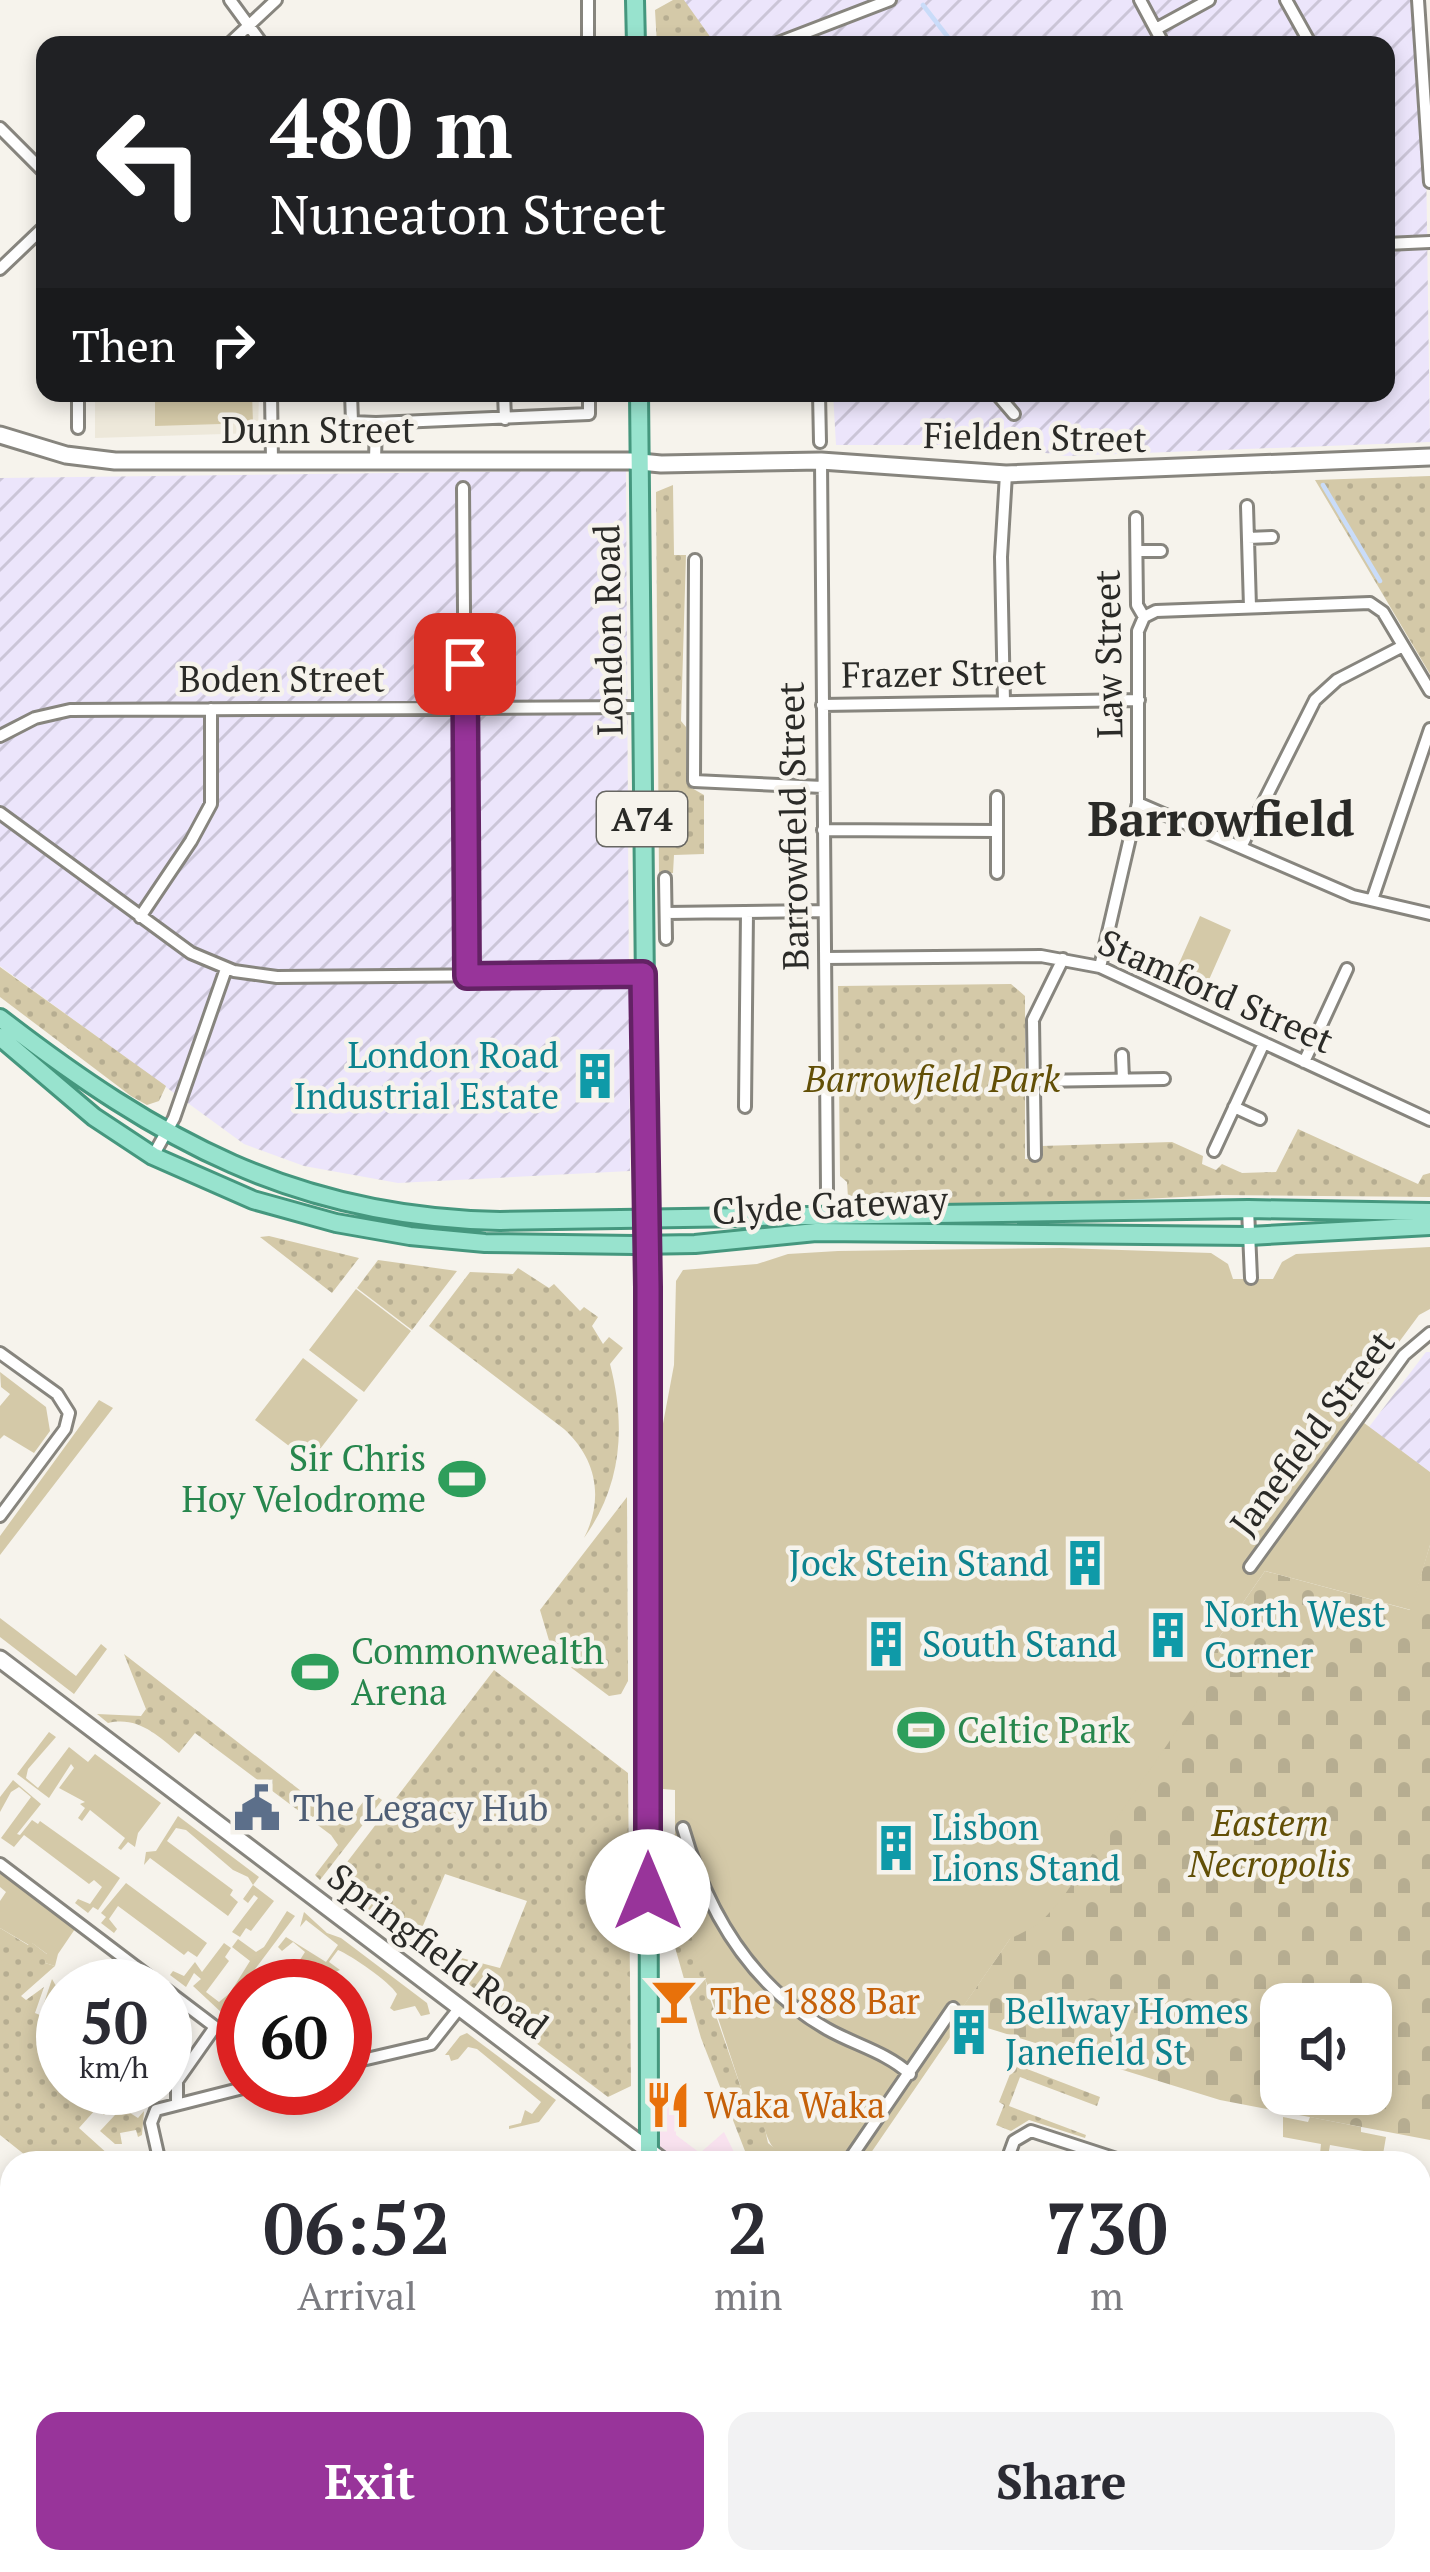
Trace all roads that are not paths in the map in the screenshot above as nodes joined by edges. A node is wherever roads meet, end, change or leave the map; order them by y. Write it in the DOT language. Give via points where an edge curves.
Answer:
graph roads {
  1 [pos="230,0"];
  2 [pos="276,0"];
  3 [pos="588,0"];
  4 [pos="635,0"];
  5 [pos="890,0"];
  6 [pos="1140,0"];
  7 [pos="1209,0"];
  8 [pos="1286,0"];
  9 [pos="1418,0"];
  10 [pos="248,24"];
  11 [pos="1156,29"];
  12 [pos="237,36"];
  13 [pos="257,36"];
  14 [pos="588,36"];
  15 [pos="636,36"];
  16 [pos="796,36"];
  17 [pos="1160,36"];
  18 [pos="1306,36"];
  19 [pos="0,128"];
  20 [pos="36,164"];
  21 [pos="1430,182"];
  22 [pos="36,235"];
  23 [pos="1430,242"];
  24 [pos="1395,244"];
  25 [pos="0,269"];
  26 [pos="78,402"];
  27 [pos="271,402"];
  28 [pos="351,402"];
  29 [pos="504,402"];
  30 [pos="589,402"];
  31 [pos="639,402"];
  32 [pos="819,402"];
  33 [pos="1003,402"];
  34 [pos="1015,415"];
  35 [pos="505,419"];
  36 [pos="376,423"];
  37 [pos="78,428"];
  38 [pos="0,434"];
  39 [pos="820,442"];
  40 [pos="1430,457"];
  41 [pos="272,460"];
  42 [pos="375,460"];
  43 [pos="821,461"];
  44 [pos="640,463"];
  45 [pos="1006,474"];
  46 [pos="464,488"];
  47 [pos="1247,506"];
  48 [pos="1136,518"];
  49 [pos="1272,537"];
  50 [pos="1248,538"];
  51 [pos="1137,551"];
  52 [pos="1161,551"];
  53 [pos="695,560"];
  54 [pos="1250,607"];
  55 [pos="1144,617"];
  56 [pos="1402,646"];
  57 [pos="1430,691"];
  58 [pos="1139,700"];
  59 [pos="1004,702"];
  60 [pos="822,705"];
  61 [pos="642,707"];
  62 [pos="465,708"];
  63 [pos="211,710"];
  64 [pos="1430,729"];
  65 [pos="0,736"];
  66 [pos="823,787"];
  67 [pos="997,797"];
  68 [pos="1138,803"];
  69 [pos="0,813"];
  70 [pos="824,830"];
  71 [pos="998,831"];
  72 [pos="1241,847"];
  73 [pos="997,873"];
  74 [pos="665,878"];
  75 [pos="1372,900"];
  76 [pos="824,911"];
  77 [pos="747,912"];
  78 [pos="665,913"];
  79 [pos="1430,914"];
  80 [pos="140,916"];
  81 [pos="666,939"];
  82 [pos="825,958"];
  83 [pos="1063,958"];
  84 [pos="1100,967"];
  85 [pos="226,969"];
  86 [pos="1347,969"];
  87 [pos="643,974"];
  88 [pos="467,976"];
  89 [pos="0,1018"];
  90 [pos="0,1037"];
  91 [pos="1264,1043"];
  92 [pos="1122,1055"];
  93 [pos="1304,1062"];
  94 [pos="1123,1079"];
  95 [pos="1164,1079"];
  96 [pos="1034,1081"];
  97 [pos="746,1107"];
  98 [pos="1234,1108"];
  99 [pos="1428,1114"];
  100 [pos="1260,1119"];
  101 [pos="167,1133"];
  102 [pos="1214,1151"];
  103 [pos="1034,1155"];
  104 [pos="153,1156"];
  105 [pos="827,1191"];
  106 [pos="1248,1209"];
  107 [pos="1430,1213"];
  108 [pos="647,1217"];
  109 [pos="1430,1226"];
  110 [pos="1249,1235"];
  111 [pos="647,1245"];
  112 [pos="1251,1278"];
  113 [pos="1426,1335"];
  114 [pos="0,1353"];
  115 [pos="0,1516"];
  116 [pos="1250,1567"];
  117 [pos="0,1660"];
  118 [pos="683,1828"];
  119 [pos="664,1852"];
  120 [pos="692,1860"];
  121 [pos="0,1864"];
  122 [pos="125,1959"];
  123 [pos="461,2006"];
  124 [pos="953,2008"];
  125 [pos="192,2010"];
  126 [pos="215,2027"];
  127 [pos="192,2058"];
  128 [pos="372,2058"];
  129 [pos="910,2074"];
  130 [pos="153,2115"];
  131 [pos="158,2151"];
  132 [pos="643,2151"];
  133 [pos="649,2151"];
  134 [pos="855,2151"];
  135 [pos="1010,2151"];
  136 [pos="1092,2151"];
  1 -- 10 [label="street"];
  2 -- 10 [label="street"];
  3 -- 14 [label="street"];
  4 -- 15 [label="main road"];
  5 -- 16 [label="street"];
  6 -- 11 [label="street"];
  7 -- 11 [label="street"];
  8 -- 18 [label="street"];
  9 -- 21 [label="street"];
  10 -- 12 [label="street"];
  10 -- 13 [label="street"];
  11 -- 17 [label="street"];
  19 -- 20 [label="street"];
  22 -- 25 [label="street"];
  23 -- 24 [label="street"];
  26 -- 37 [label="street"];
  27 -- 41 [label="street"];
  28 -- 36 [label="street, Dunn Street" via="352,422"];
  29 -- 35 [label="street"];
  30 -- 35 [label="street, Dunn Street" via="589,414"];
  31 -- 44 [label="main road, London Road / A74"];
  32 -- 39 [label="street"];
  33 -- 34 [label="street"];
  35 -- 36 [label="street, Dunn Street"];
  36 -- 42 [label="street"];
  38 -- 41 [label="main road, Dunn Street" via="99,459"];
  40 -- 45 [label="main road, Fielden Street"];
  41 -- 42 [label="main road, Dunn Street"];
  42 -- 44 [label="main road, Dunn Street"];
  43 -- 44 [label="main road, Fielden Street"];
  43 -- 45 [label="main road, Fielden Street"];
  43 -- 60 [label="street, Barrowfield Street"];
  44 -- 61 [label="main road, London Road / A74"];
  45 -- 59 [label="street"];
  46 -- 62 [label="street"];
  47 -- 50 [label="street"];
  48 -- 51 [label="street, Law Street"];
  49 -- 50 [label="street"];
  50 -- 54 [label="street"];
  51 -- 52 [label="street, Law Street"];
  51 -- 55 [label="street, Law Street"];
  53 -- 66 [label="street" via="694,781"];
  54 -- 55 [label="street"];
  54 -- 56 [label="street" via="1370,603"];
  55 -- 58 [label="street, Law Street"];
  56 -- 57 [label="street"];
  56 -- 72 [label="street" via="1315,700"];
  58 -- 59 [label="street, Frazer Street"];
  58 -- 68 [label="street, Law Street"];
  59 -- 60 [label="street, Frazer Street"];
  60 -- 66 [label="street, Barrowfield Street"];
  61 -- 62 [label="street, Boden Street"];
  61 -- 87 [label="main road, London Road / A74"];
  62 -- 63 [label="street, Boden Street"];
  62 -- 88 [label="street"];
  63 -- 65 [label="street, Boden Street" via="70,710"];
  63 -- 80 [label="street" via="211,804"];
  64 -- 75 [label="street"];
  66 -- 70 [label="street, Barrowfield Street"];
  67 -- 71 [label="street"];
  68 -- 72 [label="street"];
  68 -- 84 [label="street, Law Street"];
  69 -- 80 [label="street"];
  70 -- 71 [label="street"];
  70 -- 76 [label="street, Barrowfield Street"];
  71 -- 73 [label="street"];
  72 -- 75 [label="street"];
  74 -- 78 [label="street"];
  75 -- 79 [label="street"];
  76 -- 77 [label="street"];
  76 -- 82 [label="street, Barrowfield Street"];
  77 -- 78 [label="street"];
  77 -- 97 [label="street"];
  78 -- 81 [label="street"];
  80 -- 85 [label="street"];
  82 -- 83 [label="street, Stamford Street"];
  82 -- 105 [label="street, Barrowfield Street"];
  83 -- 84 [label="street, Stamford Street"];
  83 -- 96 [label="street" via="1034,1020"];
  84 -- 91 [label="street, Stamford Street"];
  85 -- 88 [label="street" via="277,977"];
  85 -- 101 [label="street"];
  86 -- 93 [label="street"];
  87 -- 88 [label="street"];
  87 -- 108 [label="main road, London Road / A74"];
  89 -- 101 [label="main road, Clyde Gateway"];
  90 -- 104 [label="main road, Clyde Gateway"];
  91 -- 93 [label="street, Stamford Street"];
  91 -- 98 [label="street"];
  92 -- 94 [label="street"];
  93 -- 99 [label="street, Stamford Street"];
  94 -- 95 [label="street"];
  94 -- 96 [label="street"];
  96 -- 103 [label="street"];
  98 -- 100 [label="street"];
  98 -- 102 [label="street"];
  101 -- 104 [label="street"];
  101 -- 108 [label="main road, Clyde Gateway" via="249,1172 347,1203 467,1220"];
  104 -- 111 [label="main road, Clyde Gateway" via="253,1200 387,1233"];
  106 -- 107 [label="main road, Clyde Gateway"];
  106 -- 108 [label="main road, Clyde Gateway"];
  106 -- 110 [label="street"];
  108 -- 111 [label="main road, London Road / A74"];
  109 -- 110 [label="main road, Clyde Gateway"];
  110 -- 111 [label="main road, Clyde Gateway" via="816,1232"];
  110 -- 112 [label="street"];
  111 -- 133 [label="main road, London Road / A74"];
  113 -- 116 [label="street, Janefield Street"];
  114 -- 115 [label="street" via="57,1394 69,1413"];
  117 -- 123 [label="main road, Springfield Road"];
  118 -- 120 [label="street"];
  119 -- 120 [label="street"];
  120 -- 129 [label="street" via="719,1921 768,1984 812,2020"];
  121 -- 122 [label="street"];
  123 -- 128 [label="street" via="431,2044"];
  123 -- 132 [label="main road, Springfield Road"];
  124 -- 129 [label="street"];
  125 -- 126 [label="street"];
  126 -- 127 [label="street"];
  129 -- 134 [label="street"];
  130 -- 131 [label="street"];
  135 -- 136 [label="street" via="1031,2131"];
}
